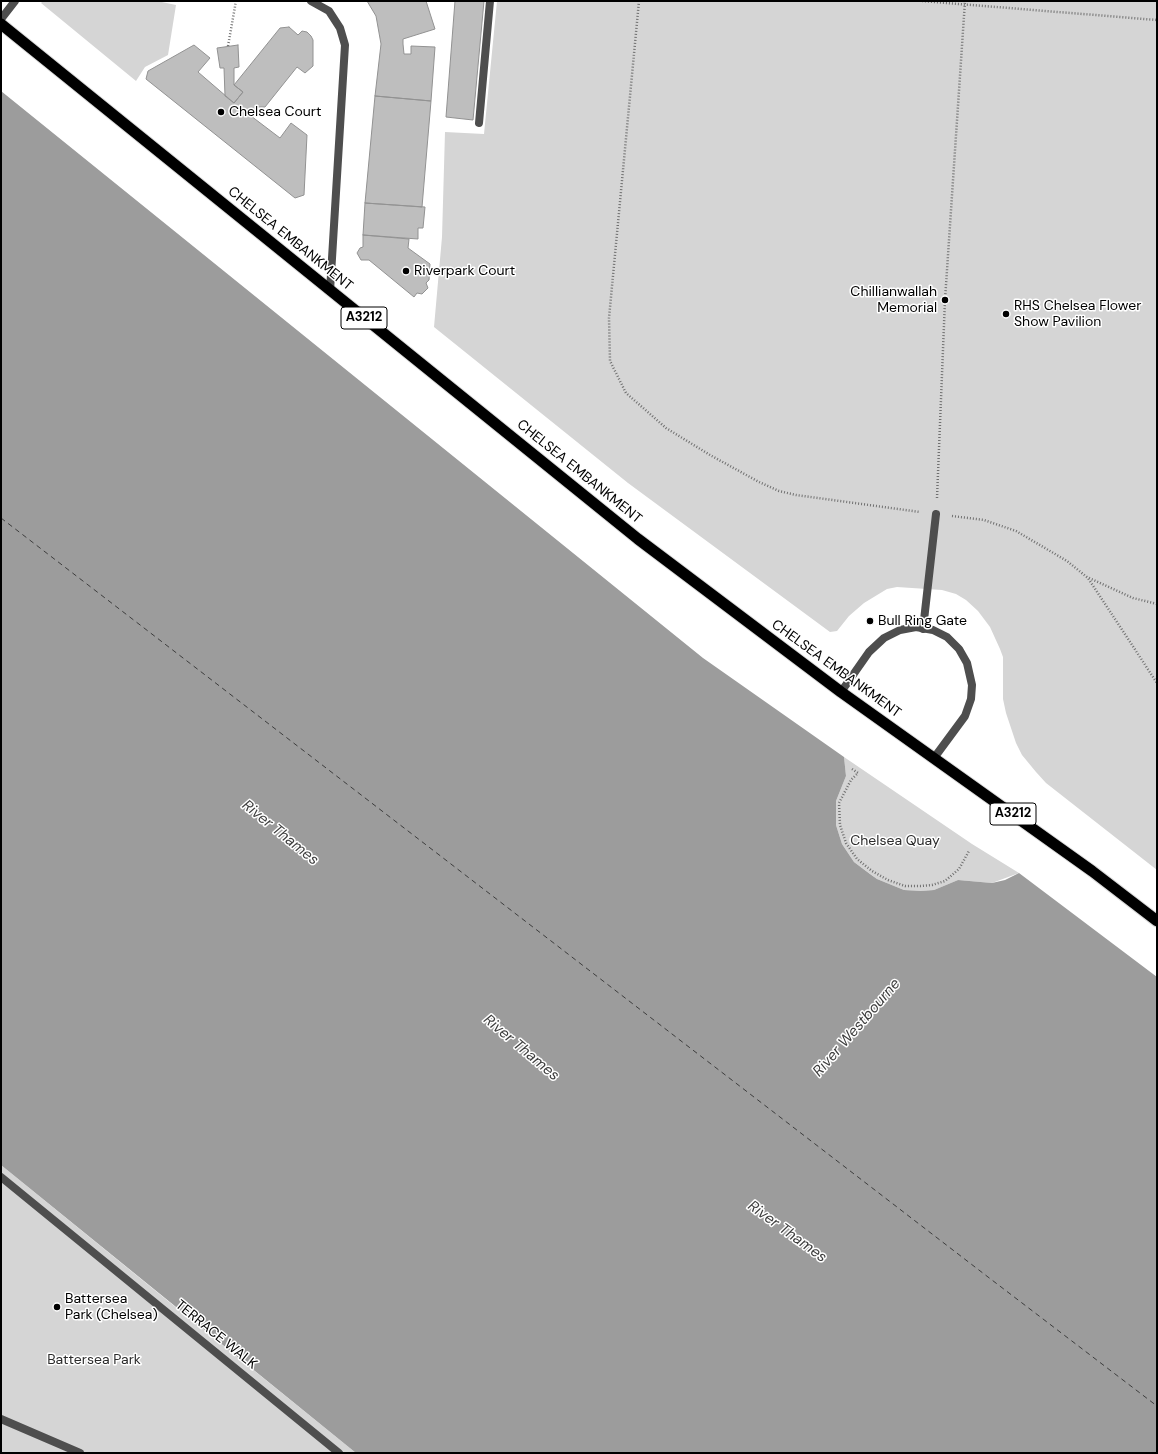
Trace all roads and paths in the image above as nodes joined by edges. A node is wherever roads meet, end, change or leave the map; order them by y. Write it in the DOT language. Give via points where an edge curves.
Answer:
graph roads {
  1 [pos="15,1"];
  2 [pos="236,1"];
  3 [pos="311,1"];
  4 [pos="490,1"];
  5 [pos="638,1"];
  6 [pos="922,1"];
  7 [pos="965,1"];
  8 [pos="965,5"];
  9 [pos="1,19"];
  10 [pos="1157,20"];
  11 [pos="1,24"];
  12 [pos="228,46"];
  13 [pos="479,123"];
  14 [pos="330,291"];
  15 [pos="936,514"];
  16 [pos="1088,578"];
  17 [pos="1157,604"];
  18 [pos="923,629"];
  19 [pos="1157,683"];
  20 [pos="841,692"];
  21 [pos="934,758"];
  22 [pos="852,769"];
  23 [pos="969,851"];
  24 [pos="1157,921"];
  25 [pos="1,1177"];
  26 [pos="1,1419"];
  27 [pos="80,1453"];
  28 [pos="339,1453"];
  1 -- 9 [label="street"];
  2 -- 12 [label="path"];
  3 -- 14 [label="street" via="328,11 340,28 345,45"];
  4 -- 13 [label="street"];
  5 -- 15 [label="path" via="609,318 610,361 626,393 666,428 779,491 796,496"];
  6 -- 8 [label="path"];
  7 -- 8 [label="path"];
  8 -- 10 [label="path"];
  8 -- 15 [label="path" via="946,300"];
  11 -- 14 [label="highway, CHELSEA EMBANKMENT / A3212"];
  14 -- 20 [label="highway, CHELSEA EMBANKMENT / A3212" via="638,539"];
  15 -- 16 [label="path" via="984,520 1016,531 1067,561"];
  15 -- 18 [label="street"];
  16 -- 17 [label="path" via="1133,598"];
  16 -- 19 [label="path"];
  18 -- 20 [label="street" via="916,627 900,630 884,638 869,652"];
  18 -- 21 [label="street" via="933,630 947,637 959,649 967,663 972,685 971,699 964,716"];
  20 -- 21 [label="highway, CHELSEA EMBANKMENT / A3212"];
  21 -- 24 [label="highway, CHELSEA EMBANKMENT / A3212" via="1092,870"];
  22 -- 23 [label="path" via="858,773 851,780 839,802 840,825 846,843 857,859 872,871 905,886 932,885 945,881 959,869"];
  25 -- 28 [label="street, TERRACE WALK"];
  26 -- 27 [label="street"];
}
